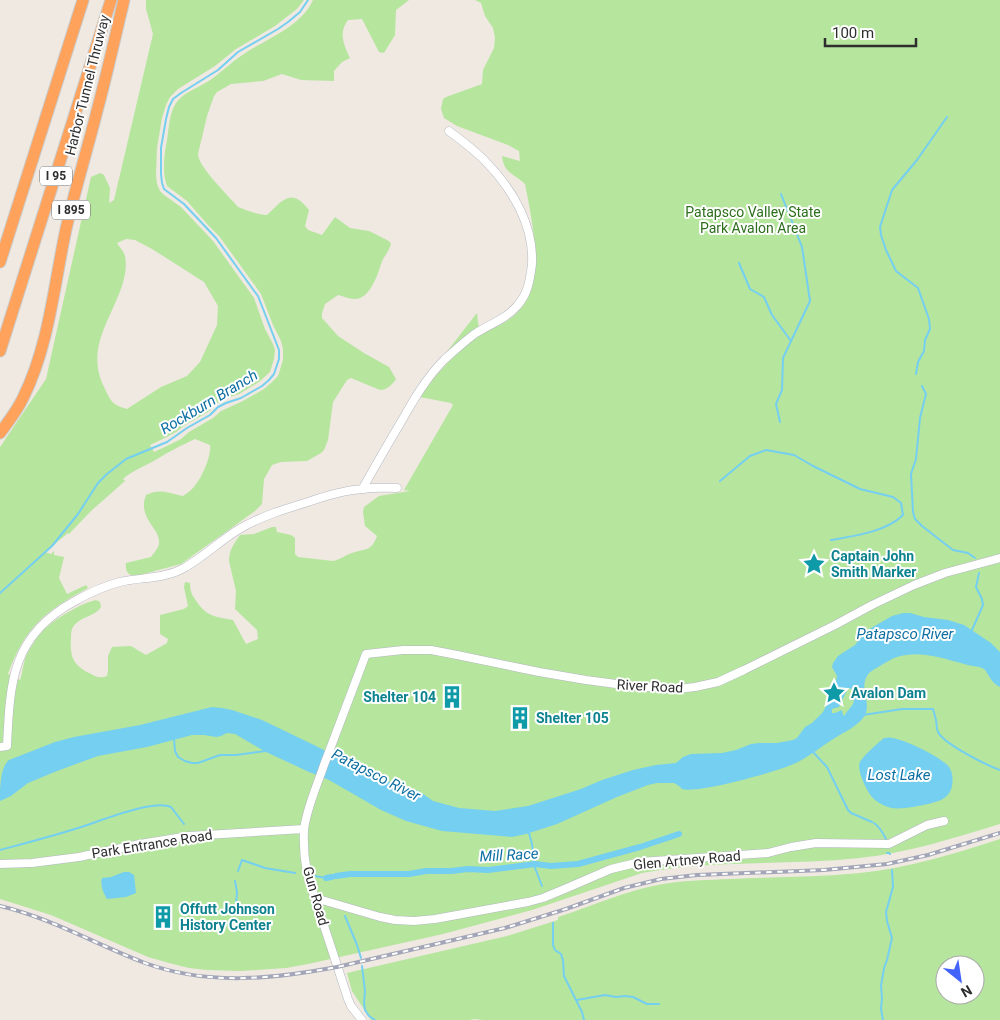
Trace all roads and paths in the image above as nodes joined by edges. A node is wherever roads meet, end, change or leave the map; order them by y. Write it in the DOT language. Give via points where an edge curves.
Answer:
graph roads {
  1 [pos="83,0"];
  2 [pos="111,0"];
  3 [pos="124,0"];
  4 [pos="449,131"];
  5 [pos="19,203"];
  6 [pos="0,243"];
  7 [pos="0,262"];
  8 [pos="0,351"];
  9 [pos="0,433"];
  10 [pos="363,488"];
  11 [pos="397,488"];
  12 [pos="1000,558"];
  13 [pos="366,654"];
  14 [pos="4,747"];
  15 [pos="944,821"];
  16 [pos="304,829"];
  17 [pos="0,864"];
  18 [pos="315,898"];
  19 [pos="362,1020"];
  1 -- 5 [label="highway, I 95"];
  2 -- 8 [label="highway, I 95"];
  3 -- 9 [label="highway, Harbor Tunnel Thruway / I 895" via="66,229 40,354 23,399"];
  4 -- 10 [label="street" via="486,162 521,210 532,256 528,286 524,298 510,314 476,333 431,376 412,402"];
  5 -- 6 [label="highway"];
  5 -- 7 [label="highway, I 95"];
  10 -- 11 [label="street"];
  10 -- 14 [label="street" via="270,514 240,528 190,566 168,575 118,582 99,589 49,618 30,638 17,666"];
  12 -- 13 [label="street, River Road" via="914,585 736,674 695,687 640,687 586,680 431,650"];
  13 -- 16 [label="street, Gun Road"];
  15 -- 18 [label="street, Glen Artney Road" via="889,844 816,844 768,853 640,862 611,869 528,902 421,920 380,917"];
  16 -- 17 [label="street, Park Entrance Road" via="189,836 79,857"];
  16 -- 18 [label="street, Gun Road" via="307,873"];
  18 -- 19 [label="street, Gun Road" via="348,999"];
}
